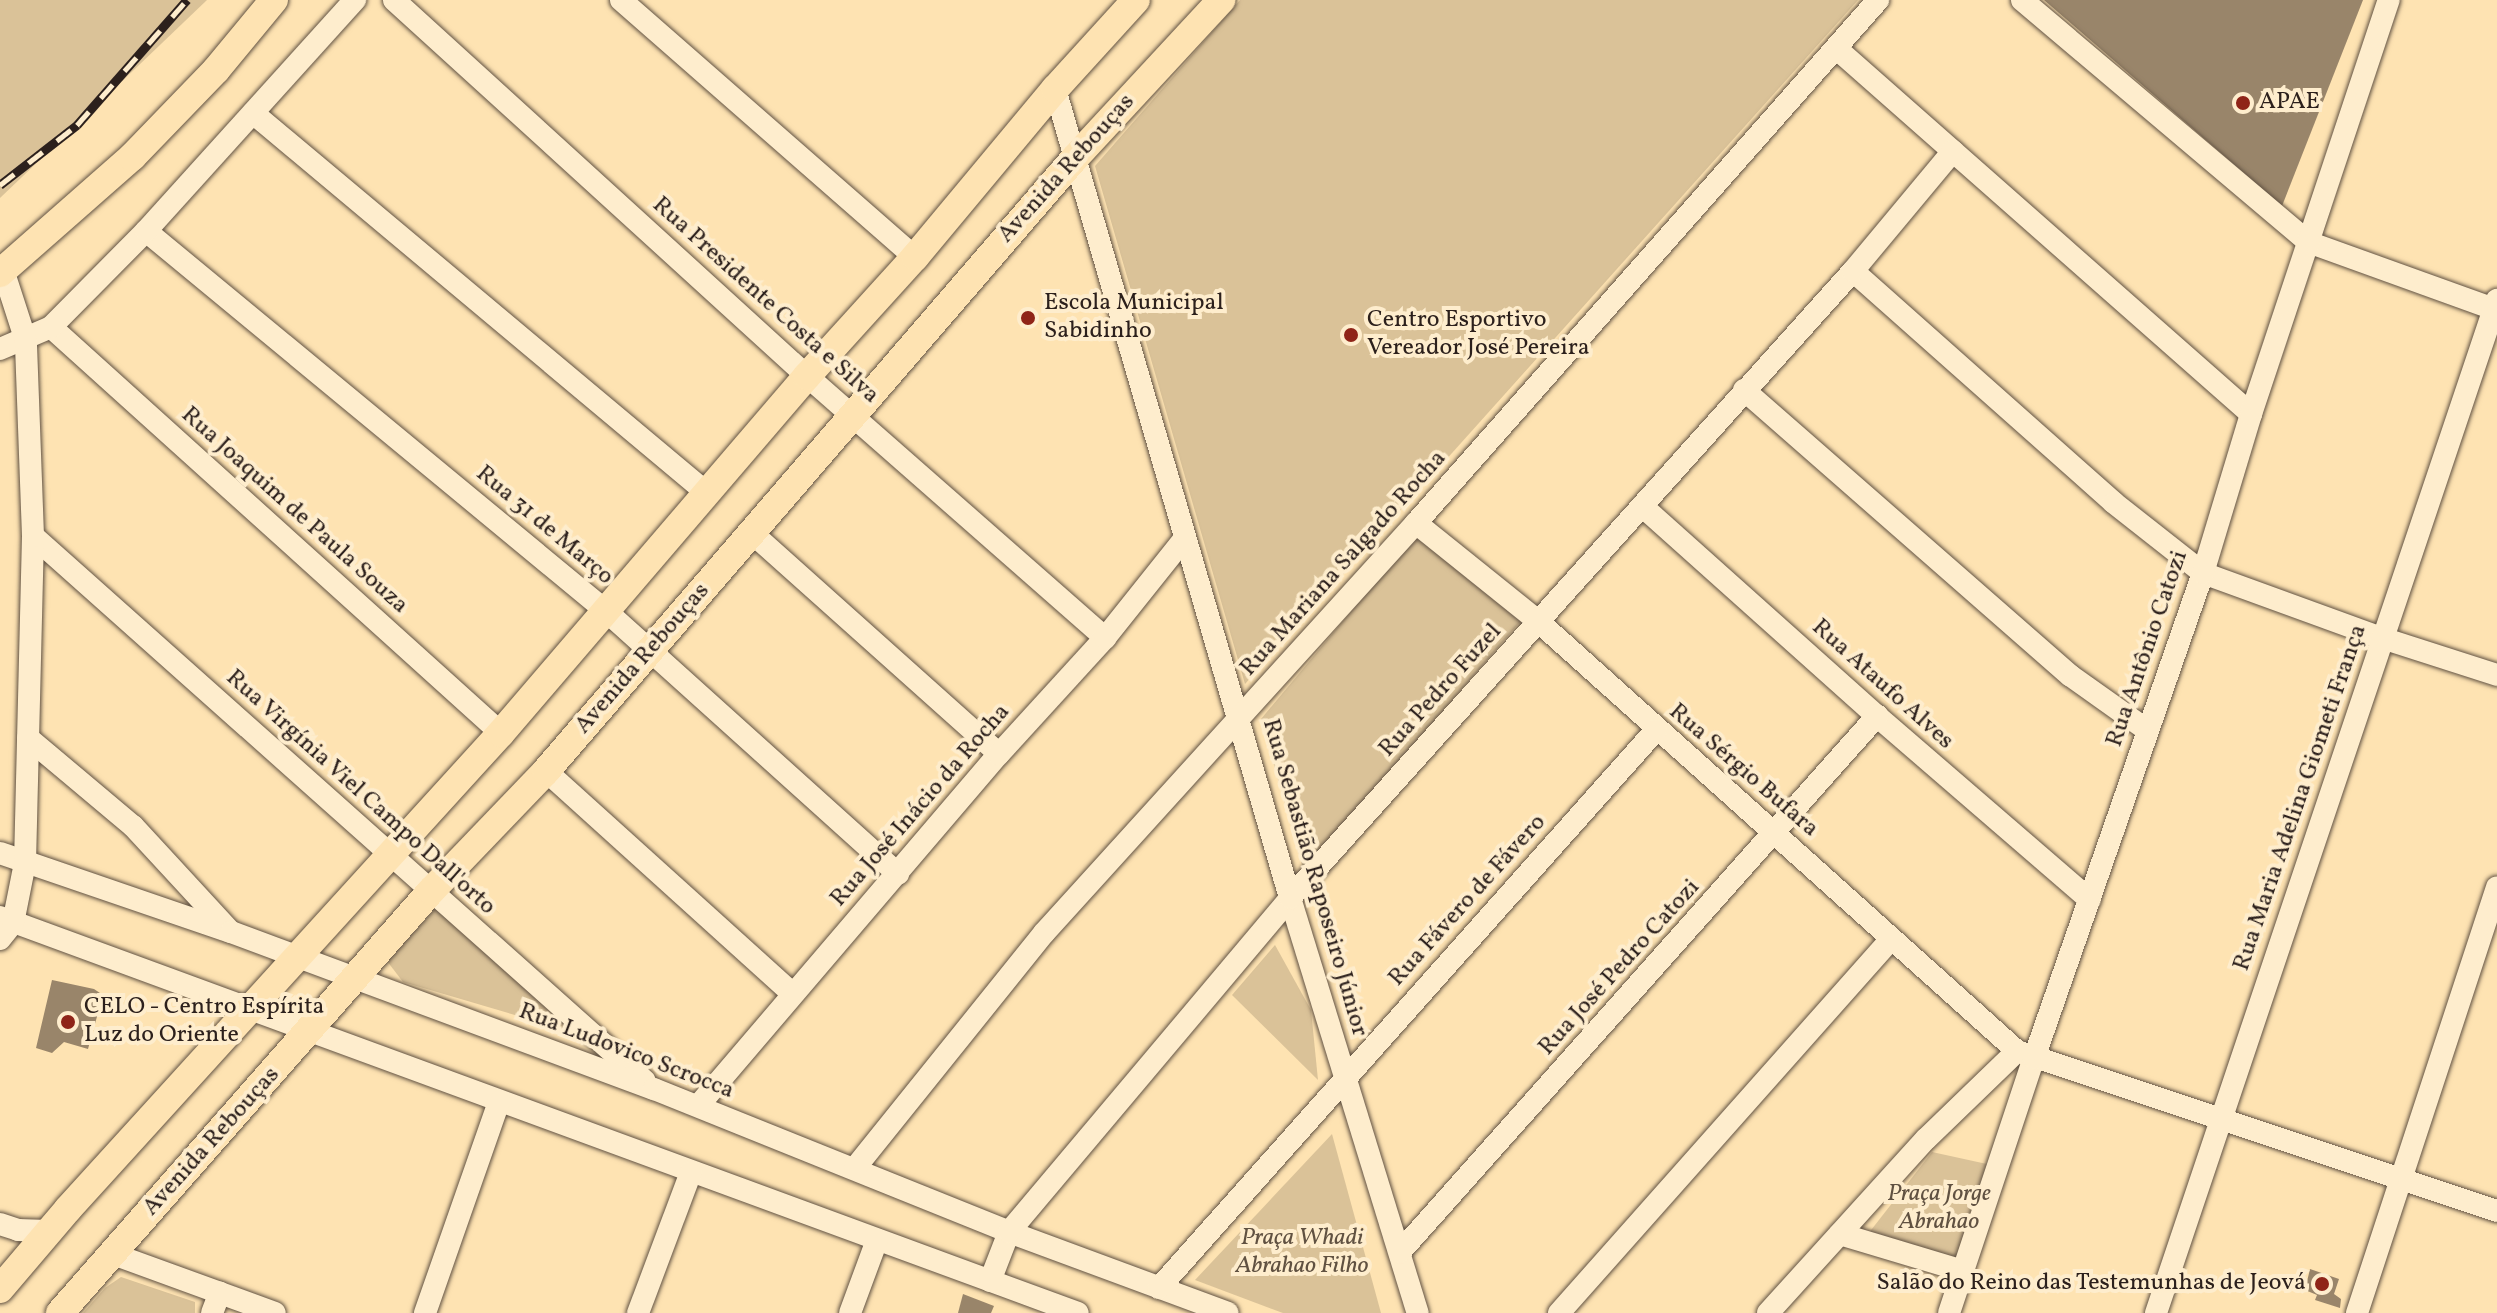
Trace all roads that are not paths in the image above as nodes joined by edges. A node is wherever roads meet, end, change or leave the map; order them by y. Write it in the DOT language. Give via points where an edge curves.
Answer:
graph roads {
  1 [pos="274,0"];
  2 [pos="355,0"];
  3 [pos="394,0"];
  4 [pos="621,0"];
  5 [pos="1136,0"];
  6 [pos="1221,0"];
  7 [pos="1878,0"];
  8 [pos="2022,0"];
  9 [pos="2389,0"];
  10 [pos="1837,49"];
  11 [pos="1055,89"];
  12 [pos="253,113"];
  13 [pos="1953,151"];
  14 [pos="1074,159"];
  15 [pos="146,231"];
  16 [pos="2308,242"];
  17 [pos="915,257"];
  18 [pos="1,271"];
  19 [pos="1853,271"];
  20 [pos="2496,306"];
  21 [pos="51,327"];
  22 [pos="26,341"];
  23 [pos="0,349"];
  24 [pos="807,376"];
  25 [pos="1744,390"];
  26 [pos="2251,414"];
  27 [pos="852,415"];
  28 [pos="708,494"];
  29 [pos="1642,506"];
  30 [pos="1416,523"];
  31 [pos="752,533"];
  32 [pos="33,536"];
  33 [pos="1184,539"];
  34 [pos="2203,573"];
  35 [pos="606,611"];
  36 [pos="1539,622"];
  37 [pos="1105,638"];
  38 [pos="2382,638"];
  39 [pos="650,651"];
  40 [pos="2497,675"];
  41 [pos="1877,716"];
  42 [pos="1240,718"];
  43 [pos="1656,730"];
  44 [pos="2147,730"];
  45 [pos="501,733"];
  46 [pos="28,738"];
  47 [pos="999,754"];
  48 [pos="546,771"];
  49 [pos="1776,833"];
  50 [pos="0,853"];
  51 [pos="390,855"];
  52 [pos="25,863"];
  53 [pos="898,874"];
  54 [pos="2497,887"];
  55 [pos="431,891"];
  56 [pos="1290,898"];
  57 [pos="2090,900"];
  58 [pos="4,926"];
  59 [pos="231,932"];
  60 [pos="1891,939"];
  61 [pos="298,957"];
  62 [pos="356,979"];
  63 [pos="792,993"];
  64 [pos="249,1011"];
  65 [pos="309,1033"];
  66 [pos="2026,1054"];
  67 [pos="1346,1077"];
  68 [pos="654,1089"];
  69 [pos="499,1102"];
  70 [pos="698,1106"];
  71 [pos="2221,1118"];
  72 [pos="855,1168"];
  73 [pos="691,1172"];
  74 [pos="2401,1180"];
  75 [pos="2497,1211"];
  76 [pos="0,1224"];
  77 [pos="49,1231"];
  78 [pos="1009,1232"];
  79 [pos="1840,1234"];
  80 [pos="877,1240"];
  81 [pos="1400,1252"];
  82 [pos="113,1254"];
  83 [pos="1963,1271"];
  84 [pos="990,1281"];
  85 [pos="1159,1288"];
  86 [pos="0,1289"];
  87 [pos="216,1303"];
  88 [pos="1065,1311"];
  89 [pos="60,1313"];
  90 [pos="275,1313"];
  91 [pos="425,1313"];
  92 [pos="638,1313"];
  93 [pos="850,1313"];
  94 [pos="1228,1313"];
  95 [pos="1418,1313"];
  96 [pos="1559,1313"];
  97 [pos="1768,1313"];
  98 [pos="1949,1313"];
  99 [pos="2156,1313"];
  100 [pos="2357,1313"];
  1 -- 18 [label="main road" via="132,157"];
  2 -- 12 [label="street"];
  3 -- 24 [label="street, Rua Presidente Costa e Silva"];
  4 -- 17 [label="street"];
  5 -- 11 [label="main road"];
  6 -- 14 [label="main road, Avenida Rebouças"];
  7 -- 10 [label="street, Rua Mariana Salgado Rocha"];
  8 -- 16 [label="street"];
  9 -- 16 [label="street, Rua Antônio Catozi"];
  10 -- 13 [label="street"];
  10 -- 30 [label="street, Rua Mariana Salgado Rocha"];
  11 -- 14 [label="street, Rua Sebastião Raposeiro Júnior"];
  11 -- 17 [label="main road"];
  12 -- 15 [label="street"];
  12 -- 28 [label="street"];
  13 -- 19 [label="street, Rua Pedro Fuzel"];
  13 -- 26 [label="street"];
  14 -- 27 [label="main road, Avenida Rebouças"];
  14 -- 33 [label="street, Rua Sebastião Raposeiro Júnior"];
  15 -- 21 [label="street"];
  15 -- 35 [label="street, Rua 31 de Março"];
  16 -- 20 [label="street"];
  16 -- 26 [label="street, Rua Antônio Catozi"];
  17 -- 24 [label="main road"];
  18 -- 22 [label="street"];
  19 -- 25 [label="street, Rua Pedro Fuzel"];
  19 -- 34 [label="street" via="2114,503"];
  20 -- 38 [label="street, Rua Maria Adelina Giometi França"];
  21 -- 22 [label="street"];
  21 -- 45 [label="street, Rua Joaquim de Paula Souza"];
  22 -- 23 [label="street"];
  22 -- 32 [label="street"];
  24 -- 27 [label="street, Rua Presidente Costa e Silva"];
  24 -- 28 [label="main road"];
  25 -- 29 [label="street, Rua Pedro Fuzel"];
  25 -- 44 [label="street" via="2071,676"];
  26 -- 34 [label="street, Rua Antônio Catozi"];
  27 -- 31 [label="main road, Avenida Rebouças"];
  27 -- 37 [label="street, Rua Presidente Costa e Silva"];
  28 -- 35 [label="main road"];
  29 -- 36 [label="street, Rua Pedro Fuzel"];
  29 -- 41 [label="street, Rua Ataufo Alves"];
  30 -- 36 [label="street, Rua Sérgio Bufara"];
  30 -- 42 [label="street, Rua Mariana Salgado Rocha"];
  31 -- 39 [label="main road, Avenida Rebouças"];
  31 -- 47 [label="street"];
  32 -- 46 [label="street"];
  32 -- 51 [label="street, Rua Virgínia Viel Campo Dall'orto"];
  33 -- 37 [label="street, Rua José Inácio da Rocha"];
  33 -- 42 [label="street, Rua Sebastião Raposeiro Júnior"];
  34 -- 38 [label="street"];
  34 -- 44 [label="street, Rua Antônio Catozi"];
  35 -- 39 [label="street, Rua 31 de Março"];
  35 -- 45 [label="main road"];
  36 -- 43 [label="street, Rua Sérgio Bufara"];
  36 -- 56 [label="street, Rua Pedro Fuzel"];
  37 -- 47 [label="street, Rua José Inácio da Rocha"];
  38 -- 40 [label="street"];
  38 -- 71 [label="street, Rua Maria Adelina Giometi França"];
  39 -- 48 [label="main road, Avenida Rebouças"];
  39 -- 53 [label="street, Rua 31 de Março"];
  41 -- 49 [label="street, Rua José Pedro Catozi"];
  41 -- 57 [label="street, Rua Ataufo Alves"];
  42 -- 56 [label="street, Rua Sebastião Raposeiro Júnior"];
  42 -- 72 [label="street, Rua Mariana Salgado Rocha" via="1044,933"];
  43 -- 49 [label="street, Rua Sérgio Bufara"];
  43 -- 67 [label="street, Rua Fávero de Fávero"];
  44 -- 57 [label="street, Rua Antônio Catozi"];
  45 -- 51 [label="main road"];
  46 -- 52 [label="street"];
  46 -- 59 [label="street" via="133,826"];
  47 -- 53 [label="street, Rua José Inácio da Rocha"];
  48 -- 55 [label="main road, Avenida Rebouças"];
  48 -- 63 [label="street"];
  49 -- 60 [label="street, Rua Sérgio Bufara"];
  49 -- 81 [label="street, Rua José Pedro Catozi"];
  50 -- 52 [label="street, Rua Ludovico Scrocca"];
  51 -- 55 [label="street, Rua Virgínia Viel Campo Dall'orto"];
  51 -- 61 [label="main road"];
  52 -- 58 [label="street"];
  52 -- 59 [label="street, Rua Ludovico Scrocca"];
  53 -- 63 [label="street, Rua José Inácio da Rocha"];
  54 -- 74 [label="street"];
  55 -- 62 [label="main road, Avenida Rebouças"];
  55 -- 68 [label="street, Rua Virgínia Viel Campo Dall'orto"];
  56 -- 67 [label="street, Rua Sebastião Raposeiro Júnior"];
  56 -- 78 [label="street, Rua Pedro Fuzel"];
  57 -- 66 [label="street, Rua Antônio Catozi"];
  58 -- 64 [label="street"];
  59 -- 61 [label="street, Rua Ludovico Scrocca"];
  60 -- 66 [label="street, Rua Sérgio Bufara"];
  60 -- 96 [label="street"];
  61 -- 62 [label="street, Rua Ludovico Scrocca"];
  61 -- 64 [label="main road"];
  62 -- 65 [label="main road, Avenida Rebouças"];
  62 -- 68 [label="street, Rua Ludovico Scrocca"];
  63 -- 70 [label="street, Rua José Inácio da Rocha"];
  64 -- 65 [label="street"];
  64 -- 77 [label="main road"];
  65 -- 69 [label="street"];
  65 -- 82 [label="main road, Avenida Rebouças"];
  66 -- 71 [label="street"];
  66 -- 79 [label="street" via="1926,1139"];
  66 -- 83 [label="street, Rua Antônio Catozi"];
  67 -- 81 [label="street, Rua Sebastião Raposeiro Júnior"];
  67 -- 85 [label="street, Rua Fávero de Fávero"];
  68 -- 70 [label="street, Rua Ludovico Scrocca"];
  69 -- 73 [label="street"];
  69 -- 91 [label="street"];
  70 -- 72 [label="street, Rua Ludovico Scrocca"];
  71 -- 74 [label="street"];
  71 -- 99 [label="street, Rua Maria Adelina Giometi França"];
  72 -- 78 [label="street, Rua Ludovico Scrocca"];
  73 -- 80 [label="street"];
  73 -- 92 [label="street"];
  74 -- 75 [label="street"];
  74 -- 100 [label="street"];
  76 -- 77 [label="street"];
  77 -- 86 [label="main road"];
  78 -- 84 [label="street, Rua Pedro Fuzel"];
  78 -- 85 [label="street, Rua Ludovico Scrocca"];
  79 -- 83 [label="street"];
  79 -- 97 [label="street"];
  80 -- 84 [label="street"];
  80 -- 93 [label="street"];
  81 -- 95 [label="street, Rua Sebastião Raposeiro Júnior"];
  82 -- 87 [label="street"];
  82 -- 89 [label="main road, Avenida Rebouças"];
  83 -- 98 [label="street, Rua Antônio Catozi"];
  84 -- 88 [label="street"];
  85 -- 94 [label="street, Rua Ludovico Scrocca"];
  87 -- 90 [label="street"];
}
